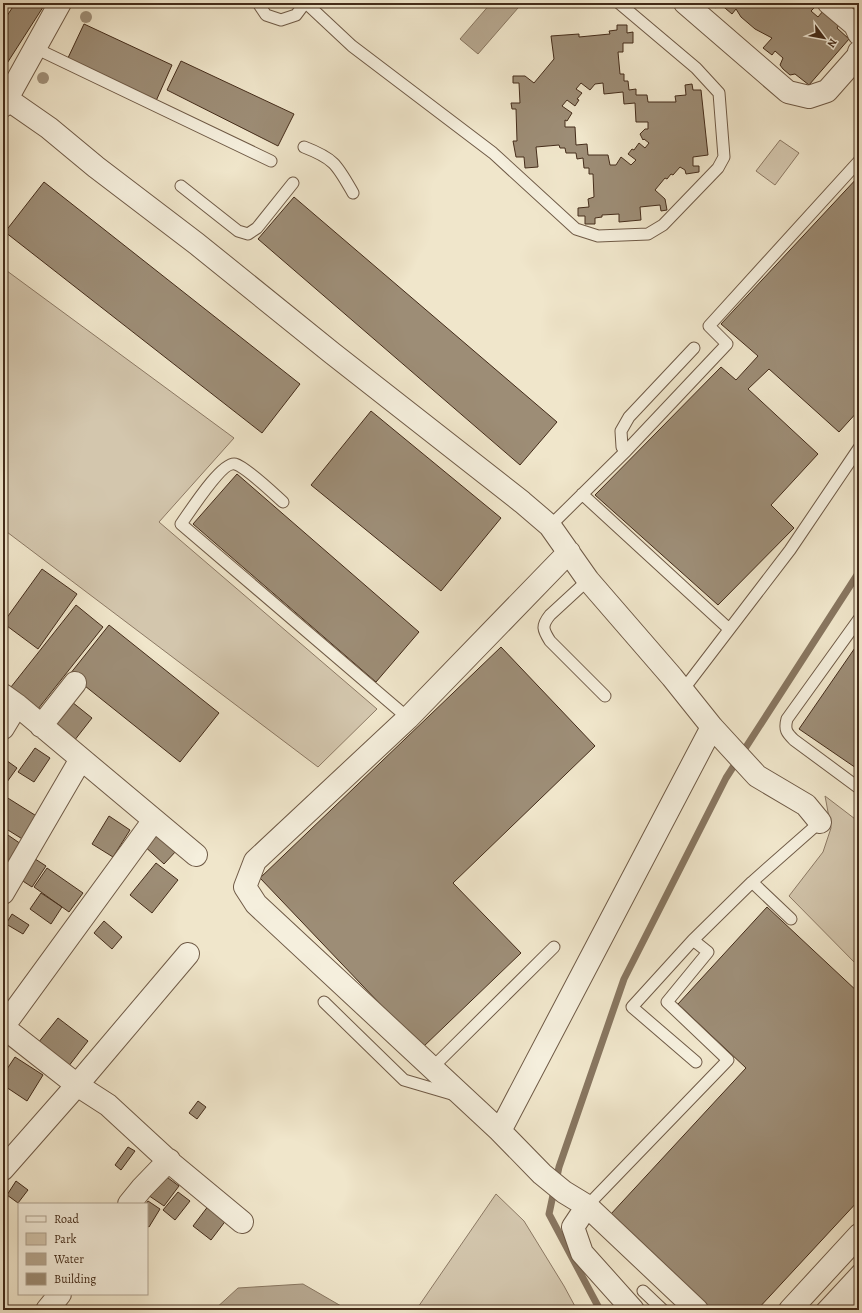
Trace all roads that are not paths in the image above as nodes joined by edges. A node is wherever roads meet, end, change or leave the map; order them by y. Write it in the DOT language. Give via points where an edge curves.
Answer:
graph roads {
  1 [pos="60,3"];
  2 [pos="258,3"];
  3 [pos="306,3"];
  4 [pos="619,3"];
  5 [pos="685,3"];
  6 [pos="829,3"];
  7 [pos="859,34"];
  8 [pos="35,48"];
  9 [pos="859,52"];
  10 [pos="4,101"];
  11 [pos="304,147"];
  12 [pos="271,161"];
  13 [pos="859,161"];
  14 [pos="293,182"];
  15 [pos="181,186"];
  16 [pos="354,193"];
  17 [pos="694,348"];
  18 [pos="859,448"];
  19 [pos="626,451"];
  20 [pos="582,494"];
  21 [pos="283,502"];
  22 [pos="550,526"];
  23 [pos="569,552"];
  24 [pos="588,580"];
  25 [pos="859,619"];
  26 [pos="729,629"];
  27 [pos="75,682"];
  28 [pos="683,690"];
  29 [pos="605,696"];
  30 [pos="10,700"];
  31 [pos="408,718"];
  32 [pos="41,726"];
  33 [pos="712,727"];
  34 [pos="3,728"];
  35 [pos="81,759"];
  36 [pos="859,788"];
  37 [pos="154,820"];
  38 [pos="820,822"];
  39 [pos="196,855"];
  40 [pos="752,882"];
  41 [pos="3,893"];
  42 [pos="791,919"];
  43 [pos="693,940"];
  44 [pos="554,947"];
  45 [pos="188,954"];
  46 [pos="324,1002"];
  47 [pos="3,1027"];
  48 [pos="696,1062"];
  49 [pos="432,1068"];
  50 [pos="77,1085"];
  51 [pos="464,1098"];
  52 [pos="500,1131"];
  53 [pos="169,1160"];
  54 [pos="3,1169"];
  55 [pos="130,1203"];
  56 [pos="587,1206"];
  57 [pos="242,1222"];
  58 [pos="859,1235"];
  59 [pos="859,1269"];
  60 [pos="643,1291"];
  61 [pos="859,1291"];
  62 [pos="59,1295"];
  63 [pos="47,1310"];
  64 [pos="634,1310"];
  65 [pos="663,1310"];
  66 [pos="697,1310"];
  67 [pos="790,1310"];
  68 [pos="821,1310"];
  69 [pos="842,1310"];
  1 -- 8 [label="street"];
  2 -- 3 [label="lane" via="266,15 281,20 296,15"];
  3 -- 4 [label="lane" via="352,46 493,153 576,229 598,236 648,234 663,226 718,168 724,157 719,93 696,68"];
  5 -- 9 [label="street" via="788,92 809,98 827,91"];
  6 -- 7 [label="street" via="855,25"];
  8 -- 10 [label="street"];
  8 -- 12 [label="lane"];
  10 -- 22 [label="street" via="48,128"];
  11 -- 16 [label="lane" via="336,164"];
  13 -- 19 [label="lane" via="709,326 727,344"];
  14 -- 15 [label="lane" via="257,228 248,234 238,231"];
  17 -- 19 [label="lane" via="629,416 621,431 622,447"];
  18 -- 26 [label="lane" via="790,550"];
  19 -- 20 [label="lane"];
  20 -- 22 [label="lane"];
  20 -- 26 [label="lane"];
  21 -- 31 [label="lane" via="242,467 228,465 219,472 181,524"];
  22 -- 23 [label="street"];
  23 -- 24 [label="street"];
  23 -- 31 [label="street"];
  24 -- 28 [label="street"];
  24 -- 29 [label="lane" via="550,615 545,621 544,628 550,641"];
  25 -- 36 [label="lane" via="787,719 785,726 788,734 798,743"];
  26 -- 28 [label="lane"];
  27 -- 32 [label="street"];
  28 -- 33 [label="street"];
  30 -- 32 [label="street"];
  30 -- 34 [label="street"];
  31 -- 49 [label="street" via="255,861 245,887 256,904"];
  32 -- 35 [label="street"];
  33 -- 38 [label="street" via="757,776 806,805"];
  33 -- 52 [label="street"];
  35 -- 37 [label="street"];
  35 -- 41 [label="street"];
  37 -- 39 [label="street"];
  37 -- 47 [label="street"];
  38 -- 40 [label="lane"];
  40 -- 42 [label="lane"];
  40 -- 43 [label="lane"];
  43 -- 48 [label="lane" via="632,1007"];
  43 -- 56 [label="lane" via="708,952 667,1002 728,1060"];
  44 -- 49 [label="lane"];
  45 -- 50 [label="street"];
  46 -- 51 [label="lane" via="404,1080"];
  47 -- 50 [label="street"];
  49 -- 51 [label="street"];
  50 -- 53 [label="street" via="108,1105"];
  50 -- 54 [label="street"];
  51 -- 52 [label="street"];
  52 -- 56 [label="street" via="542,1174"];
  53 -- 55 [label="street"];
  53 -- 57 [label="street"];
  56 -- 64 [label="street" via="573,1227 582,1253"];
  56 -- 66 [label="street"];
  58 -- 67 [label="street"];
  59 -- 68 [label="lane"];
  60 -- 65 [label="lane"];
  61 -- 69 [label="street"];
  62 -- 63 [label="street"];
}
